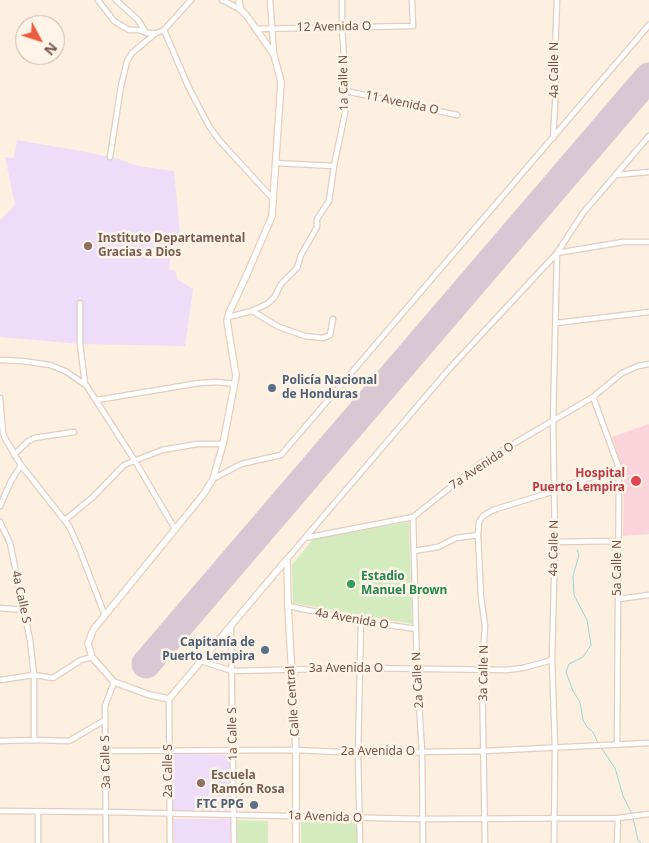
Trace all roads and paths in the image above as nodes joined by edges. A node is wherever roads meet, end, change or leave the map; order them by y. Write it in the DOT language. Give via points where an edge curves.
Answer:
graph roads {
  1 [pos="98,0"];
  2 [pos="116,0"];
  3 [pos="191,0"];
  4 [pos="222,0"];
  5 [pos="239,0"];
  6 [pos="270,0"];
  7 [pos="342,0"];
  8 [pos="412,0"];
  9 [pos="557,0"];
  10 [pos="240,9"];
  11 [pos="649,25"];
  12 [pos="342,27"];
  13 [pos="273,28"];
  14 [pos="256,29"];
  15 [pos="164,30"];
  16 [pos="146,32"];
  17 [pos="157,33"];
  18 [pos="274,55"];
  19 [pos="346,91"];
  20 [pos="457,115"];
  21 [pos="649,136"];
  22 [pos="553,139"];
  23 [pos="110,157"];
  24 [pos="275,163"];
  25 [pos="334,166"];
  26 [pos="649,172"];
  27 [pos="616,175"];
  28 [pos="273,199"];
  29 [pos="649,242"];
  30 [pos="557,253"];
  31 [pos="80,303"];
  32 [pos="252,311"];
  33 [pos="649,312"];
  34 [pos="228,317"];
  35 [pos="333,319"];
  36 [pos="556,323"];
  37 [pos="0,360"];
  38 [pos="649,364"];
  39 [pos="85,384"];
  40 [pos="234,384"];
  41 [pos="593,397"];
  42 [pos="0,398"];
  43 [pos="97,400"];
  44 [pos="554,421"];
  45 [pos="74,432"];
  46 [pos="1,433"];
  47 [pos="223,444"];
  48 [pos="14,455"];
  49 [pos="134,460"];
  50 [pos="21,465"];
  51 [pos="619,468"];
  52 [pos="213,479"];
  53 [pos="555,490"];
  54 [pos="0,506"];
  55 [pos="414,517"];
  56 [pos="65,520"];
  57 [pos="0,522"];
  58 [pos="175,529"];
  59 [pos="478,535"];
  60 [pos="305,538"];
  61 [pos="618,541"];
  62 [pos="555,542"];
  63 [pos="414,551"];
  64 [pos="288,559"];
  65 [pos="649,595"];
  66 [pos="618,599"];
  67 [pos="288,606"];
  68 [pos="0,608"];
  69 [pos="24,610"];
  70 [pos="104,616"];
  71 [pos="361,621"];
  72 [pos="231,624"];
  73 [pos="416,630"];
  74 [pos="92,657"];
  75 [pos="552,660"];
  76 [pos="201,661"];
  77 [pos="359,668"];
  78 [pos="291,669"];
  79 [pos="482,669"];
  80 [pos="418,670"];
  81 [pos="232,671"];
  82 [pos="34,675"];
  83 [pos="0,680"];
  84 [pos="114,682"];
  85 [pos="169,698"];
  86 [pos="105,720"];
  87 [pos="34,740"];
  88 [pos="0,741"];
  89 [pos="617,743"];
  90 [pos="649,743"];
  91 [pos="555,747"];
  92 [pos="234,750"];
  93 [pos="296,750"];
  94 [pos="106,751"];
  95 [pos="170,751"];
  96 [pos="484,751"];
  97 [pos="422,752"];
  98 [pos="358,753"];
  99 [pos="0,811"];
  100 [pos="38,812"];
  101 [pos="106,812"];
  102 [pos="169,814"];
  103 [pos="649,814"];
  104 [pos="234,816"];
  105 [pos="295,816"];
  106 [pos="360,818"];
  107 [pos="485,818"];
  108 [pos="555,818"];
  109 [pos="618,818"];
  110 [pos="422,819"];
  111 [pos="38,843"];
  112 [pos="106,843"];
  113 [pos="170,843"];
  114 [pos="234,843"];
  115 [pos="296,843"];
  116 [pos="360,843"];
  117 [pos="423,843"];
  118 [pos="485,843"];
  119 [pos="554,843"];
  120 [pos="617,843"];
  1 -- 16 [label="street" via="121,26"];
  2 -- 16 [label="street"];
  3 -- 15 [label="street"];
  4 -- 10 [label="street"];
  5 -- 10 [label="street"];
  6 -- 13 [label="street"];
  7 -- 12 [label="street, 1a Calle N"];
  8 -- 12 [label="street, 12 Avenida O" via="412,26"];
  9 -- 22 [label="street, 4a Calle N"];
  10 -- 14 [label="street"];
  11 -- 22 [label="street"];
  12 -- 13 [label="street, 12 Avenida O"];
  12 -- 19 [label="street, 1a Calle N"];
  13 -- 14 [label="street, 12 Avenida O"];
  13 -- 18 [label="street"];
  14 -- 18 [label="street"];
  15 -- 17 [label="street"];
  15 -- 28 [label="street" via="209,126"];
  16 -- 17 [label="street"];
  17 -- 23 [label="street" via="127,61"];
  18 -- 24 [label="street" via="281,82"];
  19 -- 20 [label="street, 11 Avenida O"];
  19 -- 25 [label="street, 1a Calle N"];
  21 -- 27 [label="street"];
  22 -- 52 [label="street" via="281,455 241,464"];
  24 -- 25 [label="street"];
  24 -- 28 [label="street"];
  25 -- 32 [label="street, 1a Calle N" via="329,201 317,219 317,226 297,268 281,284 274,298"];
  26 -- 27 [label="street"];
  27 -- 30 [label="street" via="580,218"];
  28 -- 34 [label="street" via="268,227"];
  29 -- 30 [label="street" via="623,242"];
  30 -- 36 [label="street, 4a Calle N"];
  30 -- 60 [label="street" via="450,368"];
  31 -- 39 [label="street" via="80,344"];
  32 -- 34 [label="street, 1a Calle N"];
  32 -- 35 [label="street" via="279,327 323,338 330,335"];
  33 -- 36 [label="street"];
  34 -- 40 [label="street" via="236,367"];
  36 -- 44 [label="street, 4a Calle N"];
  37 -- 39 [label="street" via="50,365"];
  38 -- 41 [label="street, 7a Avenida O" via="622,373"];
  39 -- 43 [label="street"];
  40 -- 43 [label="street" via="200,383"];
  40 -- 47 [label="street"];
  41 -- 44 [label="street, 7a Avenida O"];
  41 -- 51 [label="street, 5a Calle N"];
  42 -- 46 [label="street"];
  43 -- 49 [label="street"];
  44 -- 53 [label="street, 4a Calle N"];
  44 -- 55 [label="street, 7a Avenida O" via="481,463"];
  45 -- 48 [label="street" via="34,438"];
  46 -- 48 [label="street"];
  47 -- 49 [label="street" via="197,444 162,450"];
  47 -- 52 [label="street"];
  48 -- 50 [label="street"];
  49 -- 56 [label="street" via="124,465"];
  49 -- 58 [label="street"];
  50 -- 54 [label="street"];
  50 -- 56 [label="street"];
  51 -- 53 [label="street"];
  51 -- 61 [label="street, 5a Calle N"];
  52 -- 58 [label="street"];
  53 -- 59 [label="street, 3a Calle N" via="493,510 483,516"];
  53 -- 62 [label="street, 4a Calle N"];
  55 -- 60 [label="street, 7a Avenida O"];
  55 -- 63 [label="street, 2a Calle N"];
  56 -- 70 [label="street"];
  57 -- 69 [label="street, 4a Calle S" via="10,543"];
  58 -- 70 [label="street"];
  59 -- 63 [label="street"];
  59 -- 79 [label="street, 3a Calle N" via="485,626"];
  60 -- 64 [label="street"];
  61 -- 62 [label="street"];
  61 -- 66 [label="street, 5a Calle N"];
  62 -- 75 [label="street, 4a Calle N"];
  63 -- 73 [label="street, 2a Calle N"];
  64 -- 67 [label="street, Calle Central"];
  64 -- 72 [label="street"];
  65 -- 66 [label="street"];
  66 -- 89 [label="street, 5a Calle N"];
  67 -- 71 [label="street, 4a Avenida O"];
  67 -- 78 [label="street, Calle Central"];
  68 -- 69 [label="street"];
  69 -- 82 [label="street, 4a Calle S"];
  70 -- 74 [label="street" via="90,637 88,645"];
  71 -- 73 [label="street, 4a Avenida O"];
  71 -- 77 [label="street"];
  72 -- 76 [label="street"];
  72 -- 81 [label="street, 1a Calle S"];
  73 -- 80 [label="street, 2a Calle N"];
  74 -- 82 [label="street" via="81,660 53,678"];
  74 -- 84 [label="street"];
  75 -- 79 [label="street, 3a Avenida O" via="523,668"];
  75 -- 91 [label="street, 4a Calle N"];
  76 -- 81 [label="street, 3a Avenida O"];
  76 -- 85 [label="street"];
  77 -- 78 [label="street, 3a Avenida O"];
  77 -- 80 [label="street, 3a Avenida O"];
  77 -- 98 [label="street"];
  78 -- 81 [label="street, 3a Avenida O"];
  78 -- 93 [label="street, Calle Central"];
  79 -- 80 [label="street, 3a Avenida O"];
  79 -- 96 [label="street, 3a Calle N"];
  80 -- 97 [label="street, 2a Calle N"];
  81 -- 92 [label="street, 1a Calle S"];
  82 -- 83 [label="street"];
  82 -- 87 [label="street, 4a Calle S"];
  84 -- 85 [label="street"];
  84 -- 86 [label="street, 3a Calle S" via="105,706"];
  85 -- 95 [label="street, 2a Calle S"];
  86 -- 87 [label="street" via="70,741"];
  86 -- 94 [label="street, 3a Calle S"];
  87 -- 88 [label="street"];
  89 -- 90 [label="street, 2a Avenida O"];
  89 -- 91 [label="street, 2a Avenida O"];
  91 -- 96 [label="street, 2a Avenida O"];
  91 -- 108 [label="street, 4a Calle N"];
  92 -- 93 [label="street, 2a Avenida O"];
  92 -- 95 [label="street, 2a Avenida O"];
  92 -- 104 [label="street, 1a Calle S"];
  93 -- 98 [label="street, 2a Avenida O"];
  93 -- 105 [label="street, Calle Central"];
  94 -- 95 [label="street, 2a Avenida O"];
  94 -- 101 [label="street, 3a Calle S"];
  95 -- 102 [label="street, 2a Calle S"];
  96 -- 97 [label="street, 2a Avenida O"];
  96 -- 107 [label="street, 3a Calle N"];
  97 -- 98 [label="street, 2a Avenida O"];
  97 -- 110 [label="street, 2a Calle N"];
  98 -- 106 [label="street"];
  99 -- 100 [label="street, 1a Avenida O"];
  100 -- 101 [label="street, 1a Avenida O"];
  100 -- 111 [label="street"];
  101 -- 102 [label="street, 1a Avenida O"];
  101 -- 112 [label="street, 3a Calle S"];
  102 -- 104 [label="street, 1a Avenida O"];
  102 -- 113 [label="street, 2a Calle S"];
  103 -- 109 [label="street, 1a Avenida O"];
  104 -- 105 [label="street, 1a Avenida O"];
  104 -- 114 [label="street, 1a Calle S"];
  105 -- 106 [label="street, 1a Avenida O"];
  105 -- 115 [label="street, Calle Central"];
  106 -- 110 [label="street, 1a Avenida O"];
  106 -- 116 [label="street"];
  107 -- 108 [label="street, 1a Avenida O"];
  107 -- 110 [label="street, 1a Avenida O"];
  107 -- 118 [label="street, 3a Calle N"];
  108 -- 109 [label="street, 1a Avenida O"];
  108 -- 119 [label="street, 4a Calle N"];
  109 -- 120 [label="street"];
  110 -- 117 [label="street, 2a Calle N"];
}
